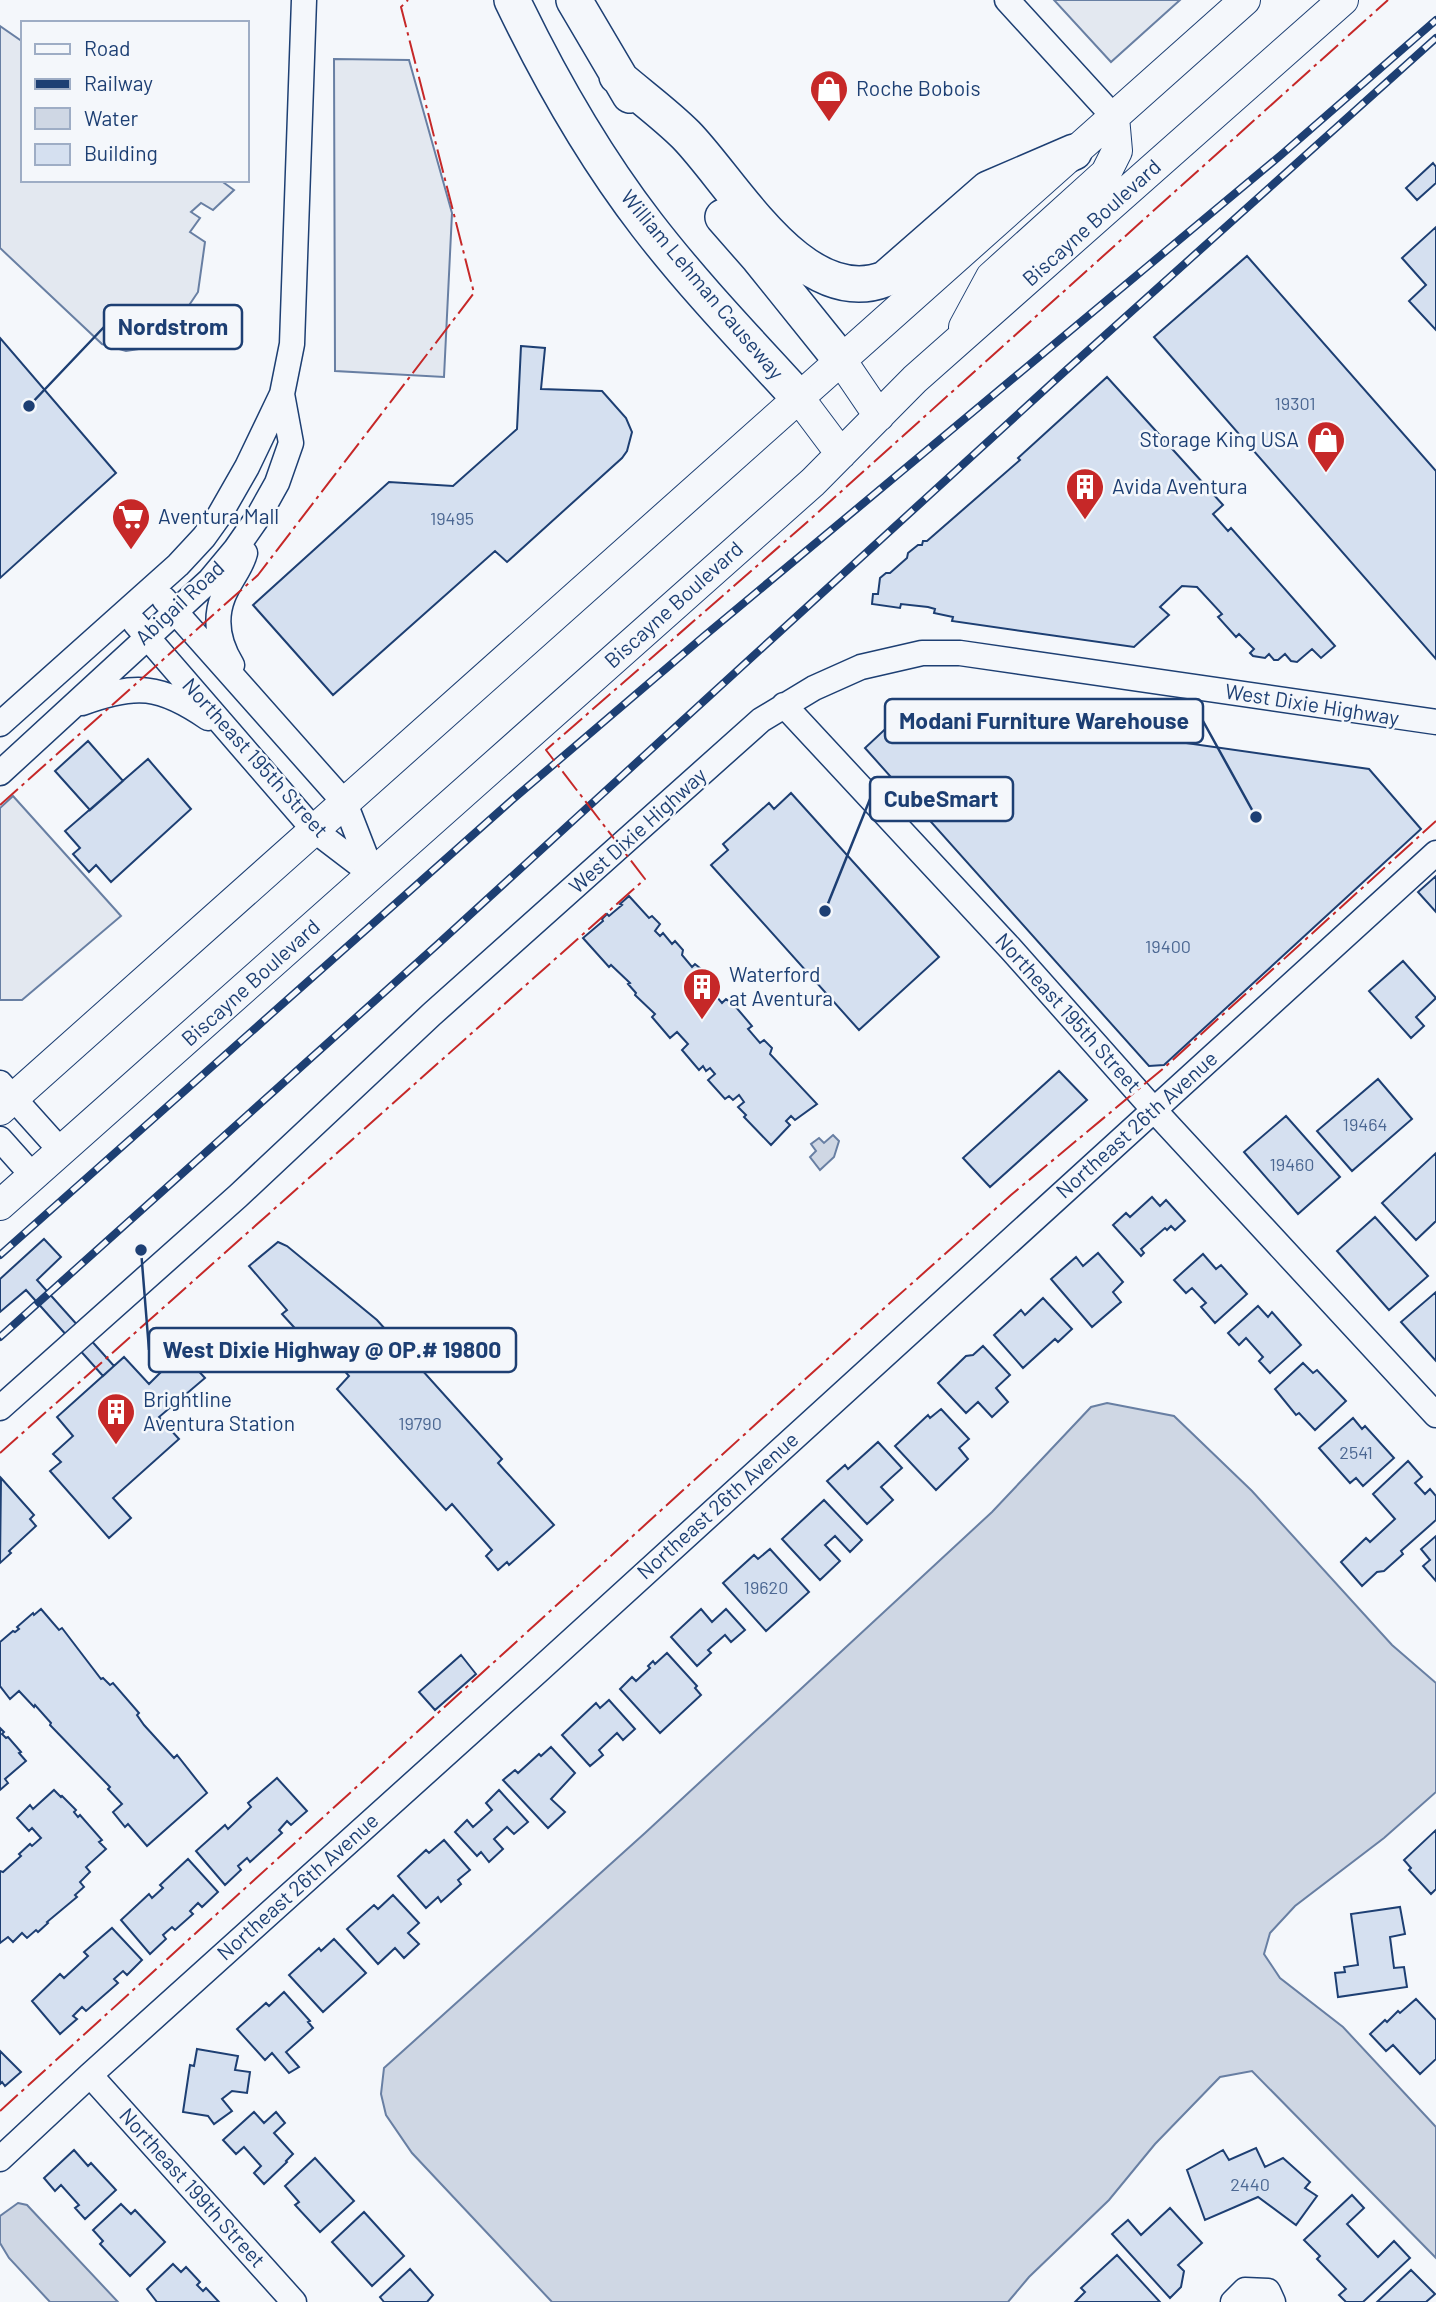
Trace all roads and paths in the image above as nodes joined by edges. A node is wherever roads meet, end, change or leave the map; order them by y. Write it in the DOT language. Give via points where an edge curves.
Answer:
graph roads {
  1 [pos="304,0"];
  2 [pos="512,0"];
  3 [pos="574,0"];
  4 [pos="1007,0"];
  5 [pos="1245,0"];
  6 [pos="1343,0"];
  7 [pos="617,76"];
  8 [pos="1114,117"];
  9 [pos="1074,152"];
  10 [pos="954,346"];
  11 [pos="841,360"];
  12 [pos="282,394"];
  13 [pos="799,398"];
  14 [pos="879,416"];
  15 [pos="841,454"];
  16 [pos="252,526"];
  17 [pos="153,587"];
  18 [pos="126,611"];
  19 [pos="174,611"];
  20 [pos="146,636"];
  21 [pos="257,704"];
  22 [pos="784,705"];
  23 [pos="69,708"];
  24 [pos="1436,722"];
  25 [pos="0,724"];
  26 [pos="230,733"];
  27 [pos="0,773"];
  28 [pos="345,803"];
  29 [pos="314,830"];
  30 [pos="1436,853"];
  31 [pos="373,875"];
  32 [pos="5,1097"];
  33 [pos="1154,1110"];
  34 [pos="0,1139"];
  35 [pos="61,1151"];
  36 [pos="33,1176"];
  37 [pos="0,1205"];
  38 [pos="0,1408"];
  39 [pos="1436,1415"];
  40 [pos="90,2075"];
  41 [pos="0,2159"];
  42 [pos="294,2302"];
  43 [pos="1233,2302"];
  44 [pos="1273,2302"];
  1 -- 12 [label="street, Abigail Road" via="292,344"];
  2 -- 13 [label="highway, William Lehman Causeway" via="565,102 626,196 692,281"];
  3 -- 7 [label="highway"];
  4 -- 8 [label="street"];
  5 -- 8 [label="main road"];
  6 -- 10 [label="main road, Biscayne Boulevard"];
  7 -- 9 [label="highway" via="687,136 793,256 846,283 867,285 886,279 988,189"];
  7 -- 11 [label="highway" via="684,170"];
  8 -- 9 [label="main road"];
  8 -- 10 [label="main road" via="1117,151 1111,166 991,277"];
  9 -- 11 [label="main road"];
  10 -- 14 [label="main road, Biscayne Boulevard"];
  11 -- 13 [label="main road"];
  11 -- 14 [label="main road"];
  12 -- 16 [label="street, Abigail Road" via="291,443 277,483"];
  12 -- 17 [label="street, Abigail Road" via="219,516"];
  13 -- 15 [label="main road, William Lehman Causeway"];
  13 -- 28 [label="main road"];
  14 -- 15 [label="main road, Biscayne Boulevard"];
  15 -- 31 [label="main road, Biscayne Boulevard"];
  16 -- 19 [label="street, Abigail Road" via="210,580"];
  16 -- 21 [label="street" via="243,561 223,597 218,619 226,656"];
  17 -- 18 [label="street, Abigail Road"];
  17 -- 19 [label="street, Northeast 195th Street"];
  18 -- 20 [label="street, Northeast 195th Street"];
  18 -- 25 [label="street, Abigail Road"];
  19 -- 20 [label="street, Abigail Road"];
  19 -- 21 [label="street, Northeast 195th Street"];
  20 -- 23 [label="street, Abigail Road"];
  20 -- 26 [label="street, Northeast 195th Street"];
  21 -- 28 [label="street, Northeast 195th Street"];
  22 -- 24 [label="street, West Dixie Highway" via="861,667 901,656 944,652"];
  22 -- 33 [label="street, Northeast 195th Street"];
  22 -- 38 [label="street, West Dixie Highway" via="761,720 432,1014 238,1196"];
  23 -- 26 [label="street" via="112,692 148,690 169,695"];
  23 -- 27 [label="street, Abigail Road"];
  26 -- 29 [label="street, Northeast 195th Street"];
  28 -- 29 [label="main road"];
  28 -- 31 [label="street, Northeast 195th Street"];
  29 -- 31 [label="street, Northeast 195th Street"];
  29 -- 32 [label="main road"];
  30 -- 33 [label="street, Northeast 26th Avenue"];
  31 -- 35 [label="main road, Biscayne Boulevard"];
  32 -- 35 [label="street"];
  33 -- 39 [label="street, Northeast 195th Street"];
  33 -- 40 [label="street, Northeast 26th Avenue"];
  34 -- 36 [label="street"];
  35 -- 36 [label="main road, Biscayne Boulevard"];
  36 -- 37 [label="main road, Biscayne Boulevard"];
  40 -- 41 [label="street, Northeast 26th Avenue"];
  40 -- 42 [label="street, Northeast 199th Street"];
  43 -- 44 [label="street" via="1245,2290 1268,2291"];
}
